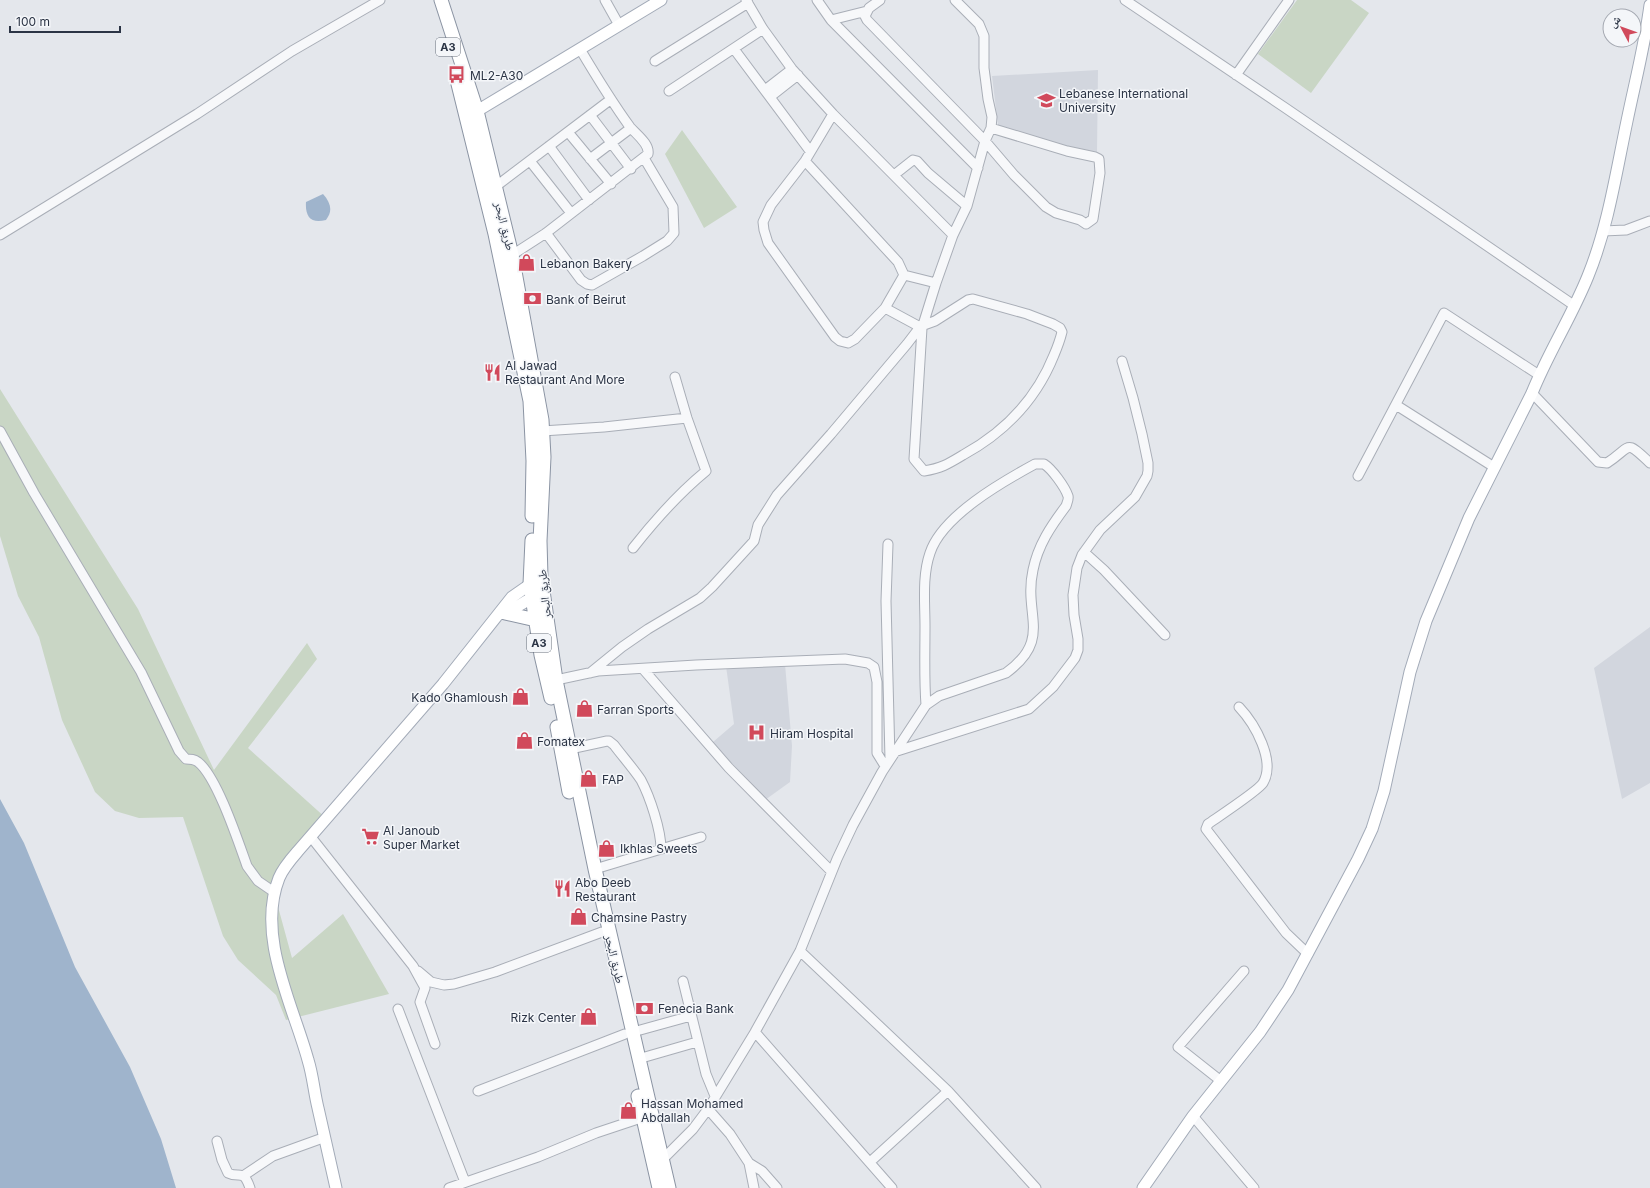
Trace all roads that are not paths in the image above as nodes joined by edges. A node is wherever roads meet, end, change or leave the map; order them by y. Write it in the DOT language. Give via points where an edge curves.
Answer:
graph roads {
  1 [pos="380,0"];
  2 [pos="434,0"];
  3 [pos="441,0"];
  4 [pos="605,0"];
  5 [pos="661,0"];
  6 [pos="817,0"];
  7 [pos="880,0"];
  8 [pos="955,0"];
  9 [pos="1125,0"];
  10 [pos="1289,0"];
  11 [pos="747,1"];
  12 [pos="1650,5"];
  13 [pos="867,12"];
  14 [pos="832,20"];
  15 [pos="619,24"];
  16 [pos="763,29"];
  17 [pos="580,49"];
  18 [pos="734,49"];
  19 [pos="655,61"];
  20 [pos="795,72"];
  21 [pos="1236,75"];
  22 [pos="669,91"];
  23 [pos="767,93"];
  24 [pos="610,100"];
  25 [pos="471,113"];
  26 [pos="833,114"];
  27 [pos="590,115"];
  28 [pos="631,128"];
  29 [pos="991,128"];
  30 [pos="568,132"];
  31 [pos="985,141"];
  32 [pos="611,143"];
  33 [pos="549,146"];
  34 [pos="810,151"];
  35 [pos="644,158"];
  36 [pos="590,159"];
  37 [pos="530,160"];
  38 [pos="805,161"];
  39 [pos="978,168"];
  40 [pos="630,169"];
  41 [pos="894,175"];
  42 [pos="611,184"];
  43 [pos="495,187"];
  44 [pos="589,200"];
  45 [pos="967,206"];
  46 [pos="571,213"];
  47 [pos="1650,221"];
  48 [pos="1603,231"];
  49 [pos="546,233"];
  50 [pos="953,235"];
  51 [pos="0,236"];
  52 [pos="512,255"];
  53 [pos="904,274"];
  54 [pos="936,283"];
  55 [pos="1575,306"];
  56 [pos="885,308"];
  57 [pos="922,327"];
  58 [pos="1122,361"];
  59 [pos="1539,375"];
  60 [pos="675,377"];
  61 [pos="1532,393"];
  62 [pos="1396,405"];
  63 [pos="687,418"];
  64 [pos="0,431"];
  65 [pos="542,431"];
  66 [pos="1650,463"];
  67 [pos="1494,467"];
  68 [pos="1358,476"];
  69 [pos="888,544"];
  70 [pos="633,548"];
  71 [pos="1084,552"];
  72 [pos="536,580"];
  73 [pos="537,594"];
  74 [pos="502,614"];
  75 [pos="536,620"];
  76 [pos="1166,635"];
  77 [pos="643,669"];
  78 [pos="590,673"];
  79 [pos="556,680"];
  80 [pos="926,705"];
  81 [pos="1239,707"];
  82 [pos="570,749"];
  83 [pos="890,759"];
  84 [pos="311,837"];
  85 [pos="701,837"];
  86 [pos="661,849"];
  87 [pos="595,869"];
  88 [pos="831,872"];
  89 [pos="274,892"];
  90 [pos="602,932"];
  91 [pos="800,951"];
  92 [pos="1308,954"];
  93 [pos="413,966"];
  94 [pos="1244,971"];
  95 [pos="683,981"];
  96 [pos="398,1009"];
  97 [pos="690,1016"];
  98 [pos="755,1032"];
  99 [pos="629,1033"];
  100 [pos="697,1042"];
  101 [pos="435,1044"];
  102 [pos="638,1059"];
  103 [pos="1221,1081"];
  104 [pos="478,1091"];
  105 [pos="948,1091"];
  106 [pos="715,1096"];
  107 [pos="708,1109"];
  108 [pos="647,1116"];
  109 [pos="1193,1116"];
  110 [pos="325,1139"];
  111 [pos="217,1141"];
  112 [pos="663,1160"];
  113 [pos="870,1162"];
  114 [pos="749,1163"];
  115 [pos="243,1176"];
  116 [pos="465,1182"];
  117 [pos="250,1188"];
  118 [pos="336,1188"];
  119 [pos="449,1188"];
  120 [pos="659,1188"];
  121 [pos="669,1188"];
  122 [pos="754,1188"];
  123 [pos="777,1188"];
  124 [pos="892,1188"];
  125 [pos="1036,1188"];
  126 [pos="1143,1188"];
  127 [pos="1254,1188"];
  1 -- 51 [label="street" via="292,51 197,114"];
  2 -- 25 [label="highway, طريق البحر / A3" via="461,93"];
  3 -- 25 [label="highway, طريق البحر / A3"];
  4 -- 15 [label="street"];
  5 -- 15 [label="main road"];
  6 -- 14 [label="street"];
  7 -- 13 [label="street"];
  8 -- 29 [label="street" via="979,24 984,36 984,68 992,117"];
  9 -- 21 [label="street"];
  10 -- 21 [label="street"];
  11 -- 16 [label="street"];
  11 -- 19 [label="street"];
  12 -- 48 [label="main road"];
  13 -- 14 [label="street"];
  13 -- 31 [label="street" via="867,20"];
  14 -- 39 [label="street"];
  15 -- 17 [label="main road"];
  16 -- 18 [label="street"];
  16 -- 20 [label="street"];
  17 -- 24 [label="street"];
  17 -- 25 [label="main road"];
  18 -- 22 [label="street"];
  18 -- 23 [label="street"];
  20 -- 23 [label="street"];
  20 -- 26 [label="street"];
  21 -- 55 [label="street"];
  23 -- 34 [label="street"];
  24 -- 27 [label="street"];
  24 -- 28 [label="street"];
  25 -- 43 [label="highway, طريق البحر / A3"];
  25 -- 72 [label="highway, طريق البحر / A3" via="530,401"];
  26 -- 34 [label="street"];
  26 -- 41 [label="street"];
  27 -- 30 [label="street"];
  27 -- 32 [label="street"];
  28 -- 32 [label="street"];
  28 -- 35 [label="street" via="649,150"];
  29 -- 31 [label="street"];
  29 -- 31 [label="street" via="1099,159 1100,173 1093,219 1086,224 1050,211"];
  30 -- 33 [label="street"];
  30 -- 36 [label="street"];
  31 -- 39 [label="street"];
  32 -- 36 [label="street"];
  32 -- 40 [label="street"];
  33 -- 37 [label="street"];
  33 -- 44 [label="street"];
  34 -- 38 [label="street"];
  35 -- 40 [label="street"];
  35 -- 49 [label="street" via="673,207 674,233 666,241 592,285 581,280"];
  36 -- 42 [label="street"];
  37 -- 43 [label="street"];
  37 -- 46 [label="street"];
  38 -- 53 [label="street" via="898,262"];
  38 -- 56 [label="street" via="765,215 762,222 768,243 840,341 848,343 855,339"];
  39 -- 45 [label="street"];
  40 -- 42 [label="street"];
  41 -- 45 [label="street" via="913,160 917,161"];
  41 -- 50 [label="street"];
  42 -- 44 [label="street"];
  43 -- 52 [label="highway, طريق البحر / A3"];
  44 -- 46 [label="street"];
  45 -- 50 [label="street"];
  46 -- 49 [label="street"];
  47 -- 48 [label="street" via="1626,230"];
  48 -- 55 [label="main road"];
  49 -- 52 [label="street"];
  50 -- 54 [label="street"];
  52 -- 65 [label="highway, طريق البحر / A3"];
  53 -- 54 [label="street"];
  53 -- 56 [label="street"];
  54 -- 57 [label="street"];
  55 -- 59 [label="main road"];
  56 -- 57 [label="street"];
  57 -- 57 [label="street" via="914,459 924,471 941,468 976,448 1010,422 1047,372 1062,332 1057,326 1027,314 973,299"];
  57 -- 78 [label="street" via="777,495 758,525 754,541 712,587 700,598 629,642"];
  58 -- 71 [label="street" via="1142,434 1148,471 1135,496 1100,530"];
  59 -- 61 [label="main road"];
  59 -- 62 [label="street" via="1444,313"];
  60 -- 63 [label="street"];
  61 -- 66 [label="street" via="1598,462 1607,463 1625,447 1629,447"];
  61 -- 67 [label="main road"];
  62 -- 67 [label="street"];
  62 -- 68 [label="street"];
  63 -- 65 [label="street"];
  63 -- 70 [label="street" via="706,471 683,490"];
  64 -- 89 [label="street" via="140,672 179,751 186,759 197,762 207,773 253,876"];
  65 -- 72 [label="highway, طريق البحر / A3" via="544,457"];
  67 -- 92 [label="main road" via="1467,522 1415,653 1388,775 1372,829"];
  69 -- 83 [label="street" via="886,601"];
  71 -- 76 [label="street"];
  71 -- 83 [label="street" via="1077,568 1073,595 1078,650 1071,664 1053,687 1029,709"];
  72 -- 73 [label="highway, طريق البحر / A3"];
  72 -- 74 [label="main road" via="512,598"];
  73 -- 74 [label="main road"];
  73 -- 75 [label="highway, طريق البحر / A3"];
  73 -- 79 [label="highway, طريق البحر / A3"];
  74 -- 75 [label="highway"];
  74 -- 84 [label="main road"];
  75 -- 90 [label="highway, طريق البحر / A3" via="571,801"];
  77 -- 78 [label="street"];
  77 -- 83 [label="street" via="837,659 868,663 874,666 876,682 877,753"];
  77 -- 88 [label="street" via="729,768"];
  78 -- 79 [label="street"];
  79 -- 82 [label="highway, طريق البحر / A3"];
  80 -- 80 [label="street" via="939,696 1006,673 1015,667 1031,646 1034,632 1030,584 1033,570 1048,531 1068,501 1068,496 1054,474 1044,464 1035,464 984,494 955,519 935,542 927,563 925,587"];
  80 -- 83 [label="street"];
  81 -- 92 [label="street" via="1261,741 1266,756 1267,772 1263,784 1208,824 1206,829 1286,932"];
  82 -- 86 [label="street" via="607,741 614,745 641,781 660,834"];
  82 -- 87 [label="highway, طريق البحر / A3"];
  83 -- 88 [label="street" via="853,824"];
  84 -- 89 [label="main road" via="286,865"];
  84 -- 93 [label="street"];
  85 -- 86 [label="street"];
  86 -- 87 [label="street"];
  87 -- 99 [label="highway, طريق البحر / A3"];
  88 -- 91 [label="street"];
  89 -- 110 [label="main road" via="274,948 309,1061"];
  90 -- 93 [label="street" via="495,972 454,984 431,982"];
  90 -- 99 [label="highway, طريق البحر / A3" via="612,983"];
  91 -- 98 [label="street"];
  91 -- 105 [label="street"];
  92 -- 103 [label="main road" via="1273,1012"];
  93 -- 101 [label="street" via="424,988 420,1002"];
  94 -- 103 [label="street" via="1178,1047"];
  95 -- 97 [label="street"];
  96 -- 116 [label="street"];
  97 -- 99 [label="street"];
  97 -- 100 [label="street"];
  98 -- 106 [label="street"];
  98 -- 113 [label="street"];
  99 -- 102 [label="highway, طريق البحر / A3"];
  99 -- 104 [label="street"];
  99 -- 108 [label="highway, طريق البحر / A3"];
  100 -- 102 [label="street"];
  100 -- 106 [label="street"];
  102 -- 108 [label="highway, طريق البحر / A3"];
  103 -- 109 [label="main road"];
  105 -- 113 [label="street"];
  105 -- 125 [label="street"];
  106 -- 107 [label="street"];
  107 -- 112 [label="street"];
  107 -- 114 [label="street" via="730,1134"];
  108 -- 112 [label="highway, طريق البحر / A3"];
  108 -- 116 [label="street"];
  108 -- 120 [label="highway, طريق البحر / A3"];
  109 -- 126 [label="main road"];
  109 -- 127 [label="street"];
  110 -- 115 [label="street" via="273,1156"];
  110 -- 118 [label="main road"];
  111 -- 115 [label="street" via="228,1173"];
  112 -- 121 [label="highway, طريق البحر / A3"];
  113 -- 124 [label="street"];
  114 -- 122 [label="street"];
  114 -- 123 [label="street" via="762,1171"];
  115 -- 117 [label="street"];
  116 -- 119 [label="street"];
}
